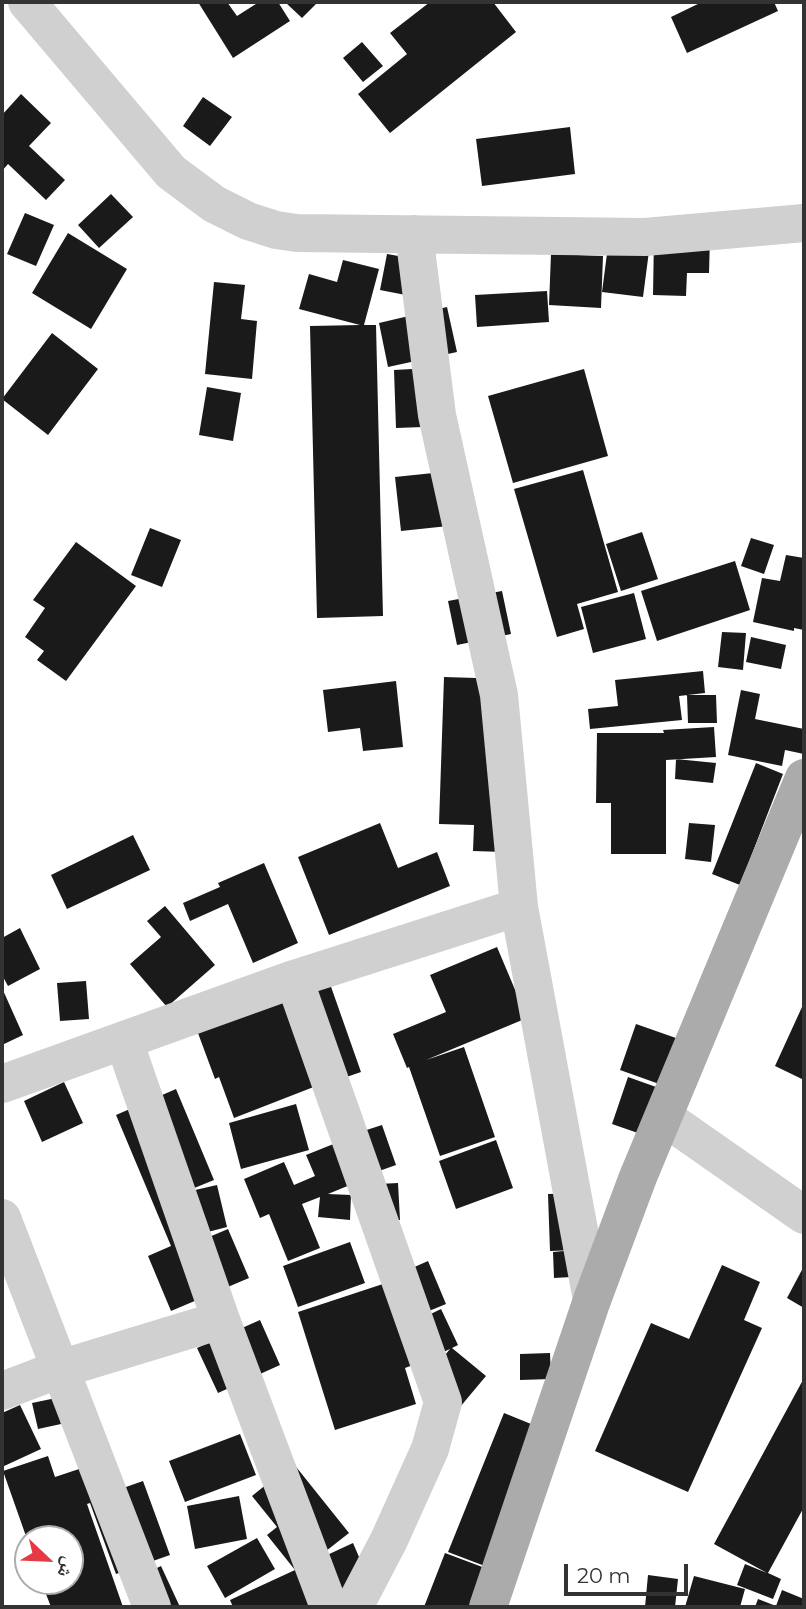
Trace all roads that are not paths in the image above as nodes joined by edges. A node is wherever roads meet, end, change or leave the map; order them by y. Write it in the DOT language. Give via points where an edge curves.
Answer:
graph roads {
  1 [pos="27,2"];
  2 [pos="804,223"];
  3 [pos="414,234"];
  4 [pos="804,778"];
  5 [pos="519,907"];
  6 [pos="294,979"];
  7 [pos="124,1041"];
  8 [pos="2,1084"];
  9 [pos="664,1117"];
  10 [pos="804,1215"];
  11 [pos="2,1218"];
  12 [pos="592,1300"];
  13 [pos="221,1320"];
  14 [pos="60,1369"];
  15 [pos="2,1391"];
  16 [pos="152,1607"];
  17 [pos="329,1607"];
  18 [pos="354,1607"];
  19 [pos="488,1607"];
  1 -- 3 [label="street" via="171,172 214,204 276,230"];
  2 -- 3 [label="street" via="645,237"];
  3 -- 5 [label="street" via="437,415 499,695"];
  4 -- 9 [label="main road"];
  5 -- 6 [label="street"];
  5 -- 12 [label="street"];
  6 -- 7 [label="street"];
  6 -- 18 [label="street" via="443,1402 430,1449"];
  7 -- 8 [label="street"];
  7 -- 13 [label="street"];
  9 -- 10 [label="street"];
  9 -- 12 [label="main road"];
  11 -- 14 [label="street"];
  12 -- 19 [label="main road"];
  13 -- 14 [label="street"];
  13 -- 17 [label="street"];
  14 -- 15 [label="street"];
  14 -- 16 [label="street"];
}
